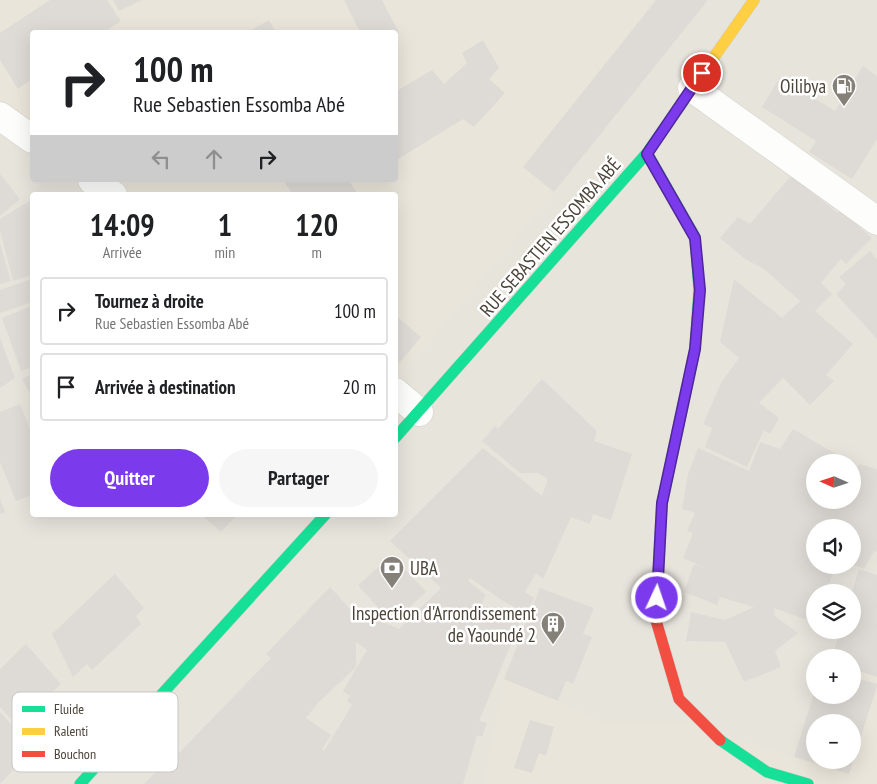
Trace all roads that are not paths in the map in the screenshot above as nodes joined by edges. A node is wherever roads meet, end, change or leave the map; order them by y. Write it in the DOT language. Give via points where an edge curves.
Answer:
graph roads {
  1 [pos="754,0"];
  2 [pos="692,88"];
  3 [pos="0,116"];
  4 [pos="30,138"];
  5 [pos="647,154"];
  6 [pos="95,182"];
  7 [pos="109,192"];
  8 [pos="877,221"];
  9 [pos="398,394"];
  10 [pos="419,412"];
  11 [pos="398,435"];
  12 [pos="323,517"];
  13 [pos="164,692"];
  14 [pos="91,772"];
  15 [pos="80,784"];
  16 [pos="808,784"];
  1 -- 2 [label="main road, RUE SEBASTIEN ESSOMBA ABÉ"];
  2 -- 5 [label="main road, RUE SEBASTIEN ESSOMBA ABÉ"];
  2 -- 8 [label="street"];
  3 -- 4 [label="street"];
  5 -- 10 [label="main road, RUE SEBASTIEN ESSOMBA ABÉ"];
  5 -- 16 [label="main road" via="695,238 700,290 695,349 662,503 655,617 679,698 722,742 767,772"];
  6 -- 7 [label="street"];
  9 -- 10 [label="street"];
  10 -- 11 [label="main road, RUE SEBASTIEN ESSOMBA ABÉ"];
  12 -- 13 [label="main road"];
  14 -- 15 [label="main road"];
}
